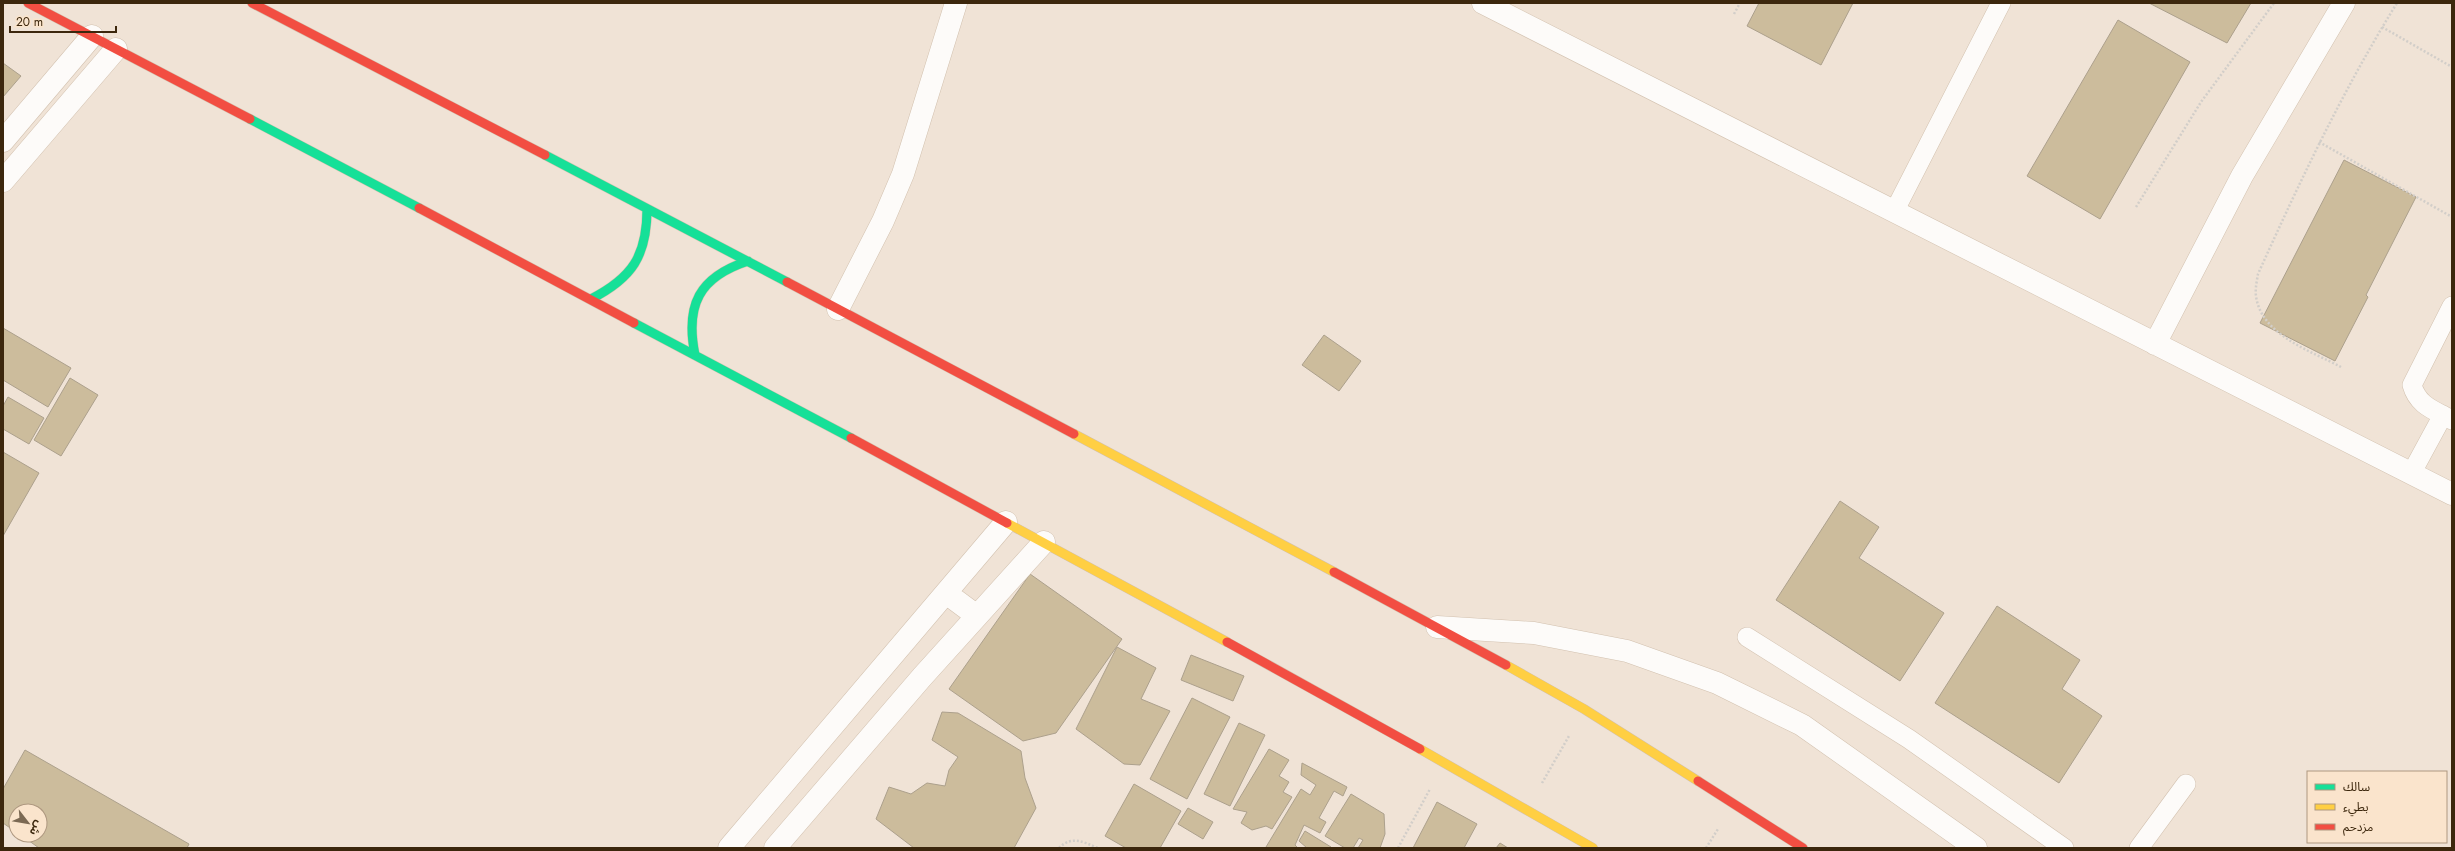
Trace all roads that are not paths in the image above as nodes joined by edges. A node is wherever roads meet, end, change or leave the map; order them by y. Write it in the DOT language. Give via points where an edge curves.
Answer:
graph roads {
  1 [pos="28,3"];
  2 [pos="252,3"];
  3 [pos="956,3"];
  4 [pos="1483,3"];
  5 [pos="2001,3"];
  6 [pos="2344,3"];
  7 [pos="92,36"];
  8 [pos="116,49"];
  9 [pos="3,141"];
  10 [pos="3,181"];
  11 [pos="647,209"];
  12 [pos="1894,212"];
  13 [pos="748,262"];
  14 [pos="591,299"];
  15 [pos="2452,306"];
  16 [pos="838,309"];
  17 [pos="2155,344"];
  18 [pos="695,355"];
  19 [pos="2448,418"];
  20 [pos="2411,474"];
  21 [pos="2452,494"];
  22 [pos="1006,522"];
  23 [pos="1044,542"];
  24 [pos="946,592"];
  25 [pos="977,616"];
  26 [pos="1438,627"];
  27 [pos="1747,637"];
  28 [pos="2186,784"];
  29 [pos="729,848"];
  30 [pos="775,848"];
  31 [pos="1593,848"];
  32 [pos="1803,848"];
  33 [pos="1976,848"];
  34 [pos="2064,848"];
  35 [pos="2139,848"];
  1 -- 7 [label="street"];
  2 -- 11 [label="street"];
  3 -- 16 [label="street" via="903,174 883,222"];
  4 -- 12 [label="street"];
  5 -- 12 [label="lane"];
  6 -- 17 [label="street" via="2242,176"];
  7 -- 8 [label="street"];
  7 -- 9 [label="street"];
  8 -- 10 [label="street"];
  8 -- 14 [label="street"];
  11 -- 13 [label="street"];
  11 -- 14 [label="street" via="645,246 637,262 625,278 609,291"];
  12 -- 17 [label="street"];
  13 -- 16 [label="street"];
  13 -- 18 [label="street" via="720,271 703,287 694,303 690,320 690,338"];
  14 -- 18 [label="street"];
  15 -- 19 [label="lane" via="2412,385 2415,397"];
  16 -- 26 [label="street"];
  17 -- 20 [label="street"];
  18 -- 22 [label="street"];
  19 -- 20 [label="lane"];
  20 -- 21 [label="street"];
  22 -- 23 [label="street"];
  22 -- 24 [label="street"];
  23 -- 25 [label="street"];
  23 -- 31 [label="street" via="1445,762"];
  24 -- 25 [label="street"];
  24 -- 29 [label="street"];
  25 -- 30 [label="street"];
  26 -- 32 [label="street" via="1584,709"];
  26 -- 33 [label="street" via="1534,632 1627,651 1717,683 1802,725"];
  27 -- 34 [label="lane" via="1909,739"];
  28 -- 35 [label="lane"];
}
